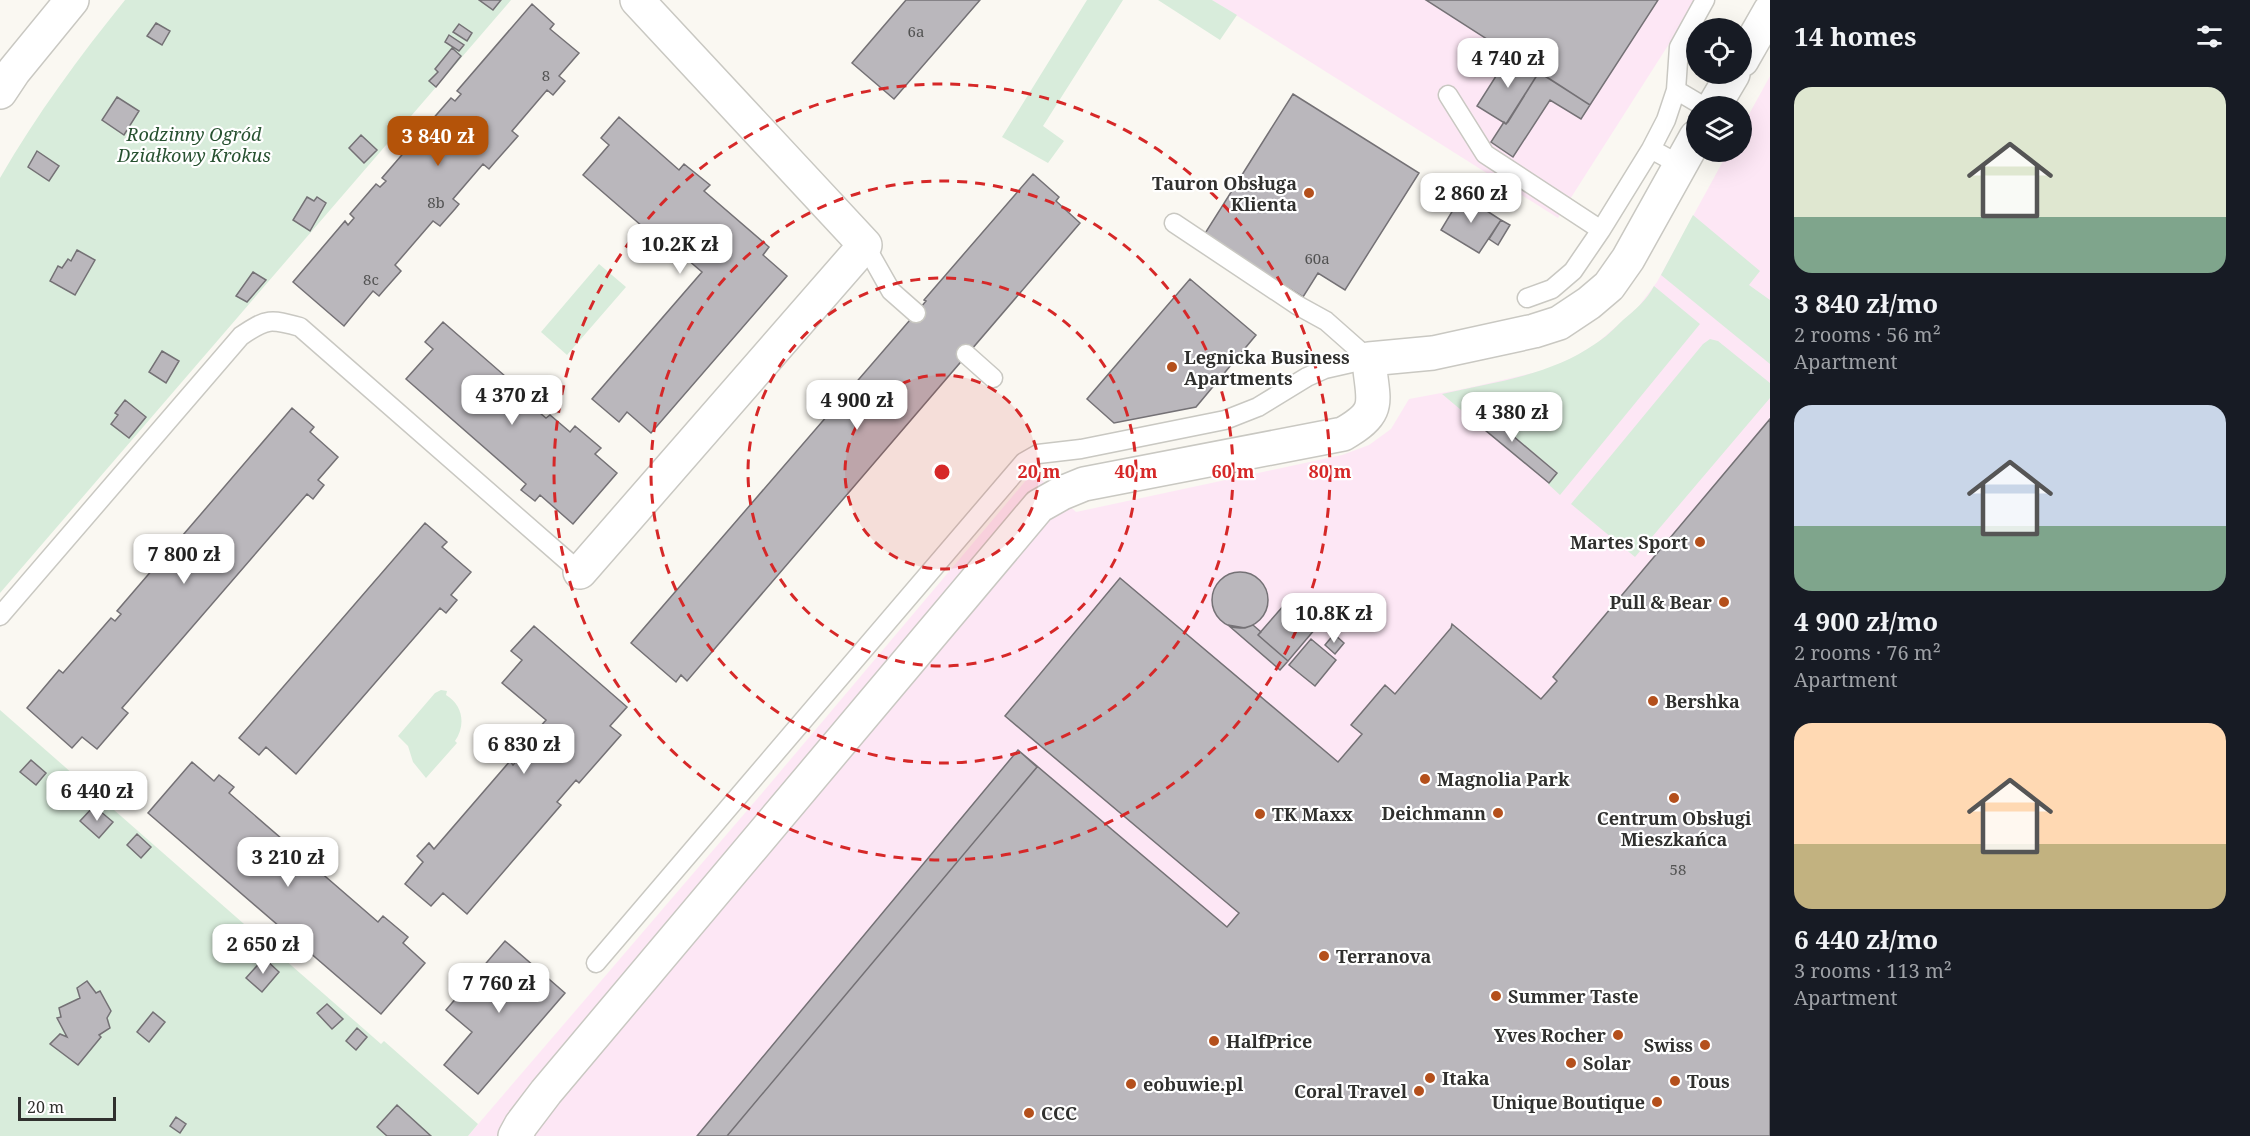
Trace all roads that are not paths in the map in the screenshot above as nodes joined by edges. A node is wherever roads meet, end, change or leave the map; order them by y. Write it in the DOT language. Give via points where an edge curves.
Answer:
graph roads {
  1 [pos="72,0"];
  2 [pos="638,0"];
  3 [pos="1705,0"];
  4 [pos="1770,11"];
  5 [pos="1752,42"];
  6 [pos="1676,90"];
  7 [pos="0,92"];
  8 [pos="1448,95"];
  9 [pos="1686,96"];
  10 [pos="1651,148"];
  11 [pos="1686,154"];
  12 [pos="1680,165"];
  13 [pos="1174,223"];
  14 [pos="1601,230"];
  15 [pos="865,245"];
  16 [pos="1527,298"];
  17 [pos="916,313"];
  18 [pos="966,354"];
  19 [pos="1369,359"];
  20 [pos="993,378"];
  21 [pos="580,572"];
  22 [pos="0,616"];
  23 [pos="596,963"];
  24 [pos="515,1136"];
  1 -- 7 [label="street"];
  2 -- 15 [label="street"];
  3 -- 6 [label="lane" via="1679,47"];
  4 -- 5 [label="street"];
  6 -- 9 [label="lane"];
  6 -- 10 [label="lane"];
  8 -- 14 [label="lane" via="1485,154"];
  10 -- 12 [label="lane"];
  10 -- 14 [label="lane"];
  11 -- 12 [label="street"];
  12 -- 19 [label="street" via="1628,260 1609,286 1559,323 1433,353"];
  13 -- 19 [label="lane" via="1326,321"];
  14 -- 16 [label="lane" via="1573,271 1552,289"];
  15 -- 17 [label="lane" via="891,291"];
  15 -- 21 [label="street"];
  18 -- 20 [label="lane"];
  19 -- 23 [label="lane" via="1325,369 1258,407 1225,420 1038,454 1024,462"];
  19 -- 24 [label="street" via="1371,413 1362,424 1343,434 1084,484 1039,506 546,1092"];
  21 -- 22 [label="lane" via="300,327 275,320 241,336"];
}
